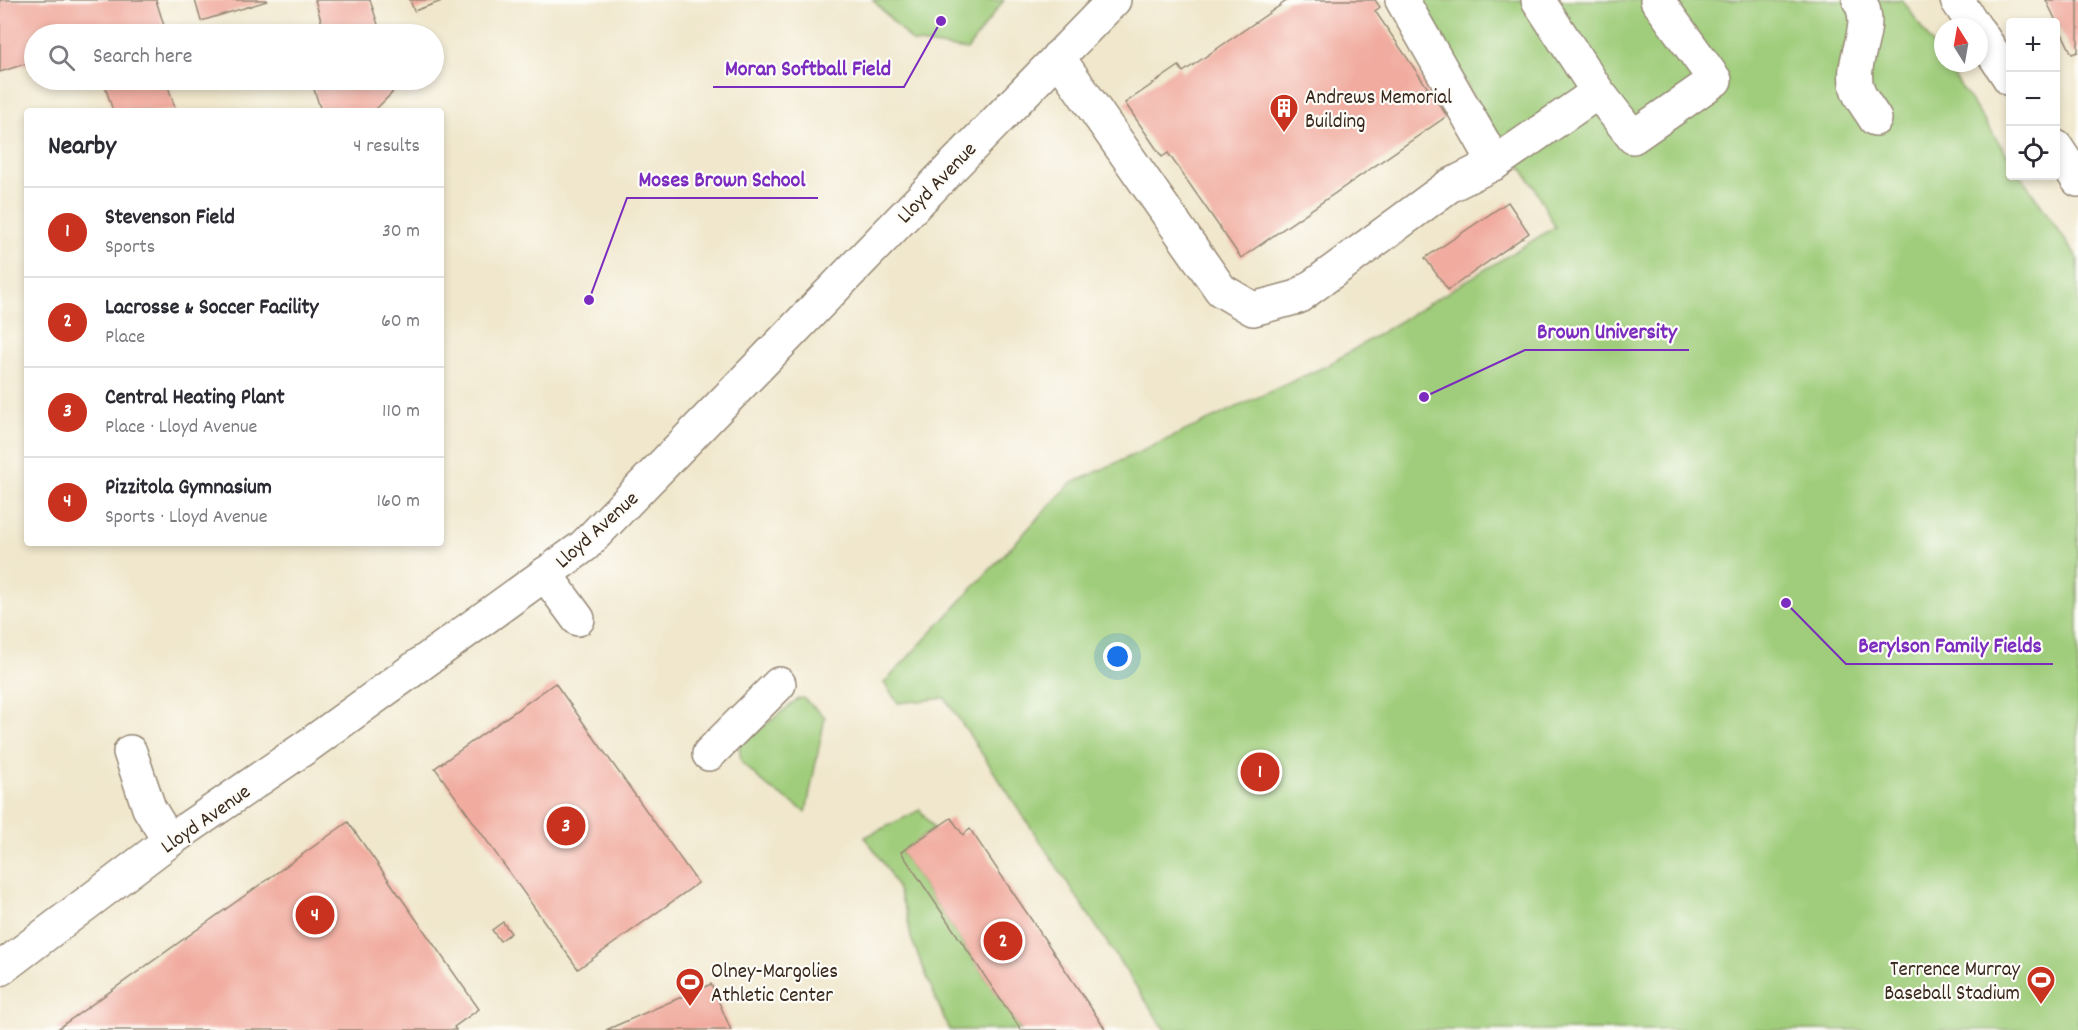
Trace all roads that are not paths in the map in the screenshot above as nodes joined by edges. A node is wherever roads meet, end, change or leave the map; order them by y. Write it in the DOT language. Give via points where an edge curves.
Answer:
graph roads {
  1 [pos="1114,0"];
  2 [pos="1402,0"];
  3 [pos="1538,0"];
  4 [pos="1657,0"];
  5 [pos="1858,0"];
  6 [pos="1957,0"];
  7 [pos="1970,18"];
  8 [pos="1988,46"];
  9 [pos="1058,57"];
  10 [pos="2006,74"];
  11 [pos="1599,92"];
  12 [pos="1875,118"];
  13 [pos="2060,154"];
  14 [pos="1495,164"];
  15 [pos="2078,180"];
  16 [pos="545,574"];
  17 [pos="578,619"];
  18 [pos="779,684"];
  19 [pos="130,752"];
  20 [pos="709,754"];
  21 [pos="169,842"];
  22 [pos="0,969"];
  1 -- 9 [label="street, Lloyd Avenue"];
  2 -- 14 [label="street"];
  3 -- 11 [label="street"];
  4 -- 11 [label="street" via="1715,80 1633,137"];
  5 -- 12 [label="street" via="1863,6 1864,38 1855,69 1858,91"];
  6 -- 7 [label="street"];
  8 -- 10 [label="street"];
  9 -- 14 [label="street" via="1221,290 1253,309 1298,297 1449,186"];
  9 -- 16 [label="street, Lloyd Avenue" via="584,546"];
  11 -- 14 [label="street"];
  13 -- 15 [label="street"];
  16 -- 17 [label="street"];
  16 -- 21 [label="street, Lloyd Avenue"];
  18 -- 20 [label="street"];
  19 -- 21 [label="street" via="149,808"];
  21 -- 22 [label="street, Lloyd Avenue"];
}
